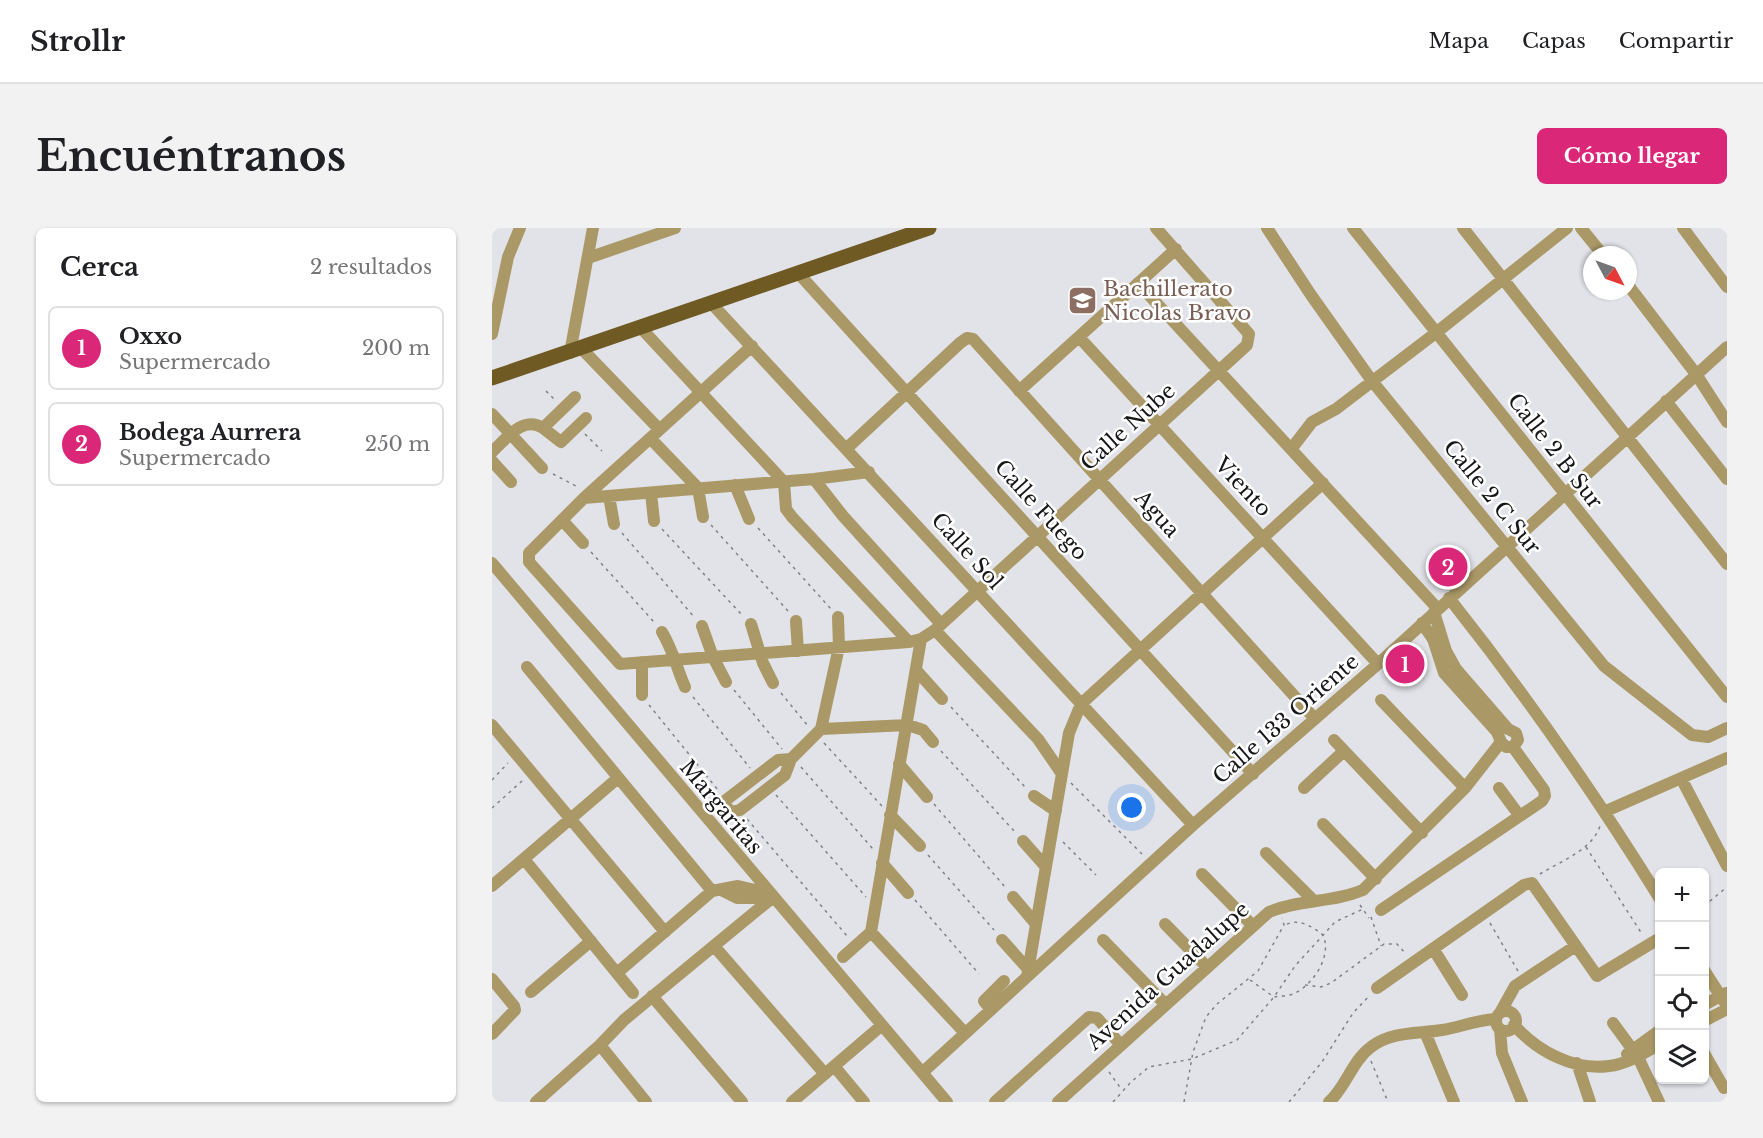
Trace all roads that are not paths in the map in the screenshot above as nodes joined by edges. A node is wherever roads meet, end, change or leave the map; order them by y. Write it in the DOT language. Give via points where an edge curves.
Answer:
graph roads {
  1 [pos="520,228"];
  2 [pos="593,228"];
  3 [pos="675,228"];
  4 [pos="930,228"];
  5 [pos="1156,228"];
  6 [pos="1267,228"];
  7 [pos="1353,228"];
  8 [pos="1463,228"];
  9 [pos="1567,228"];
  10 [pos="1581,228"];
  11 [pos="1683,228"];
  12 [pos="1596,246"];
  13 [pos="1176,249"];
  14 [pos="588,258"];
  15 [pos="799,273"];
  16 [pos="1504,279"];
  17 [pos="1138,283"];
  18 [pos="1727,287"];
  19 [pos="1637,297"];
  20 [pos="712,304"];
  21 [pos="641,328"];
  22 [pos="1437,332"];
  23 [pos="492,334"];
  24 [pos="1079,337"];
  25 [pos="752,346"];
  26 [pos="1727,347"];
  27 [pos="576,351"];
  28 [pos="1220,369"];
  29 [pos="1696,374"];
  30 [pos="492,378"];
  31 [pos="1372,381"];
  32 [pos="906,390"];
  33 [pos="702,391"];
  34 [pos="1019,391"];
  35 [pos="575,397"];
  36 [pos="1666,401"];
  37 [pos="492,414"];
  38 [pos="1727,422"];
  39 [pos="581,423"];
  40 [pos="1159,425"];
  41 [pos="543,428"];
  42 [pos="511,434"];
  43 [pos="655,434"];
  44 [pos="1627,437"];
  45 [pos="1292,448"];
  46 [pos="846,449"];
  47 [pos="492,452"];
  48 [pos="492,461"];
  49 [pos="542,468"];
  50 [pos="869,472"];
  51 [pos="1727,479"];
  52 [pos="814,480"];
  53 [pos="1099,480"];
  54 [pos="512,482"];
  55 [pos="784,482"];
  56 [pos="1323,483"];
  57 [pos="735,485"];
  58 [pos="698,488"];
  59 [pos="651,493"];
  60 [pos="1563,494"];
  61 [pos="609,496"];
  62 [pos="584,498"];
  63 [pos="703,517"];
  64 [pos="749,519"];
  65 [pos="562,520"];
  66 [pos="654,521"];
  67 [pos="614,524"];
  68 [pos="1038,536"];
  69 [pos="1263,538"];
  70 [pos="583,543"];
  71 [pos="1506,546"];
  72 [pos="492,564"];
  73 [pos="1727,564"];
  74 [pos="977,591"];
  75 [pos="1202,593"];
  76 [pos="1449,598"];
  77 [pos="1436,610"];
  78 [pos="838,617"];
  79 [pos="796,621"];
  80 [pos="1422,623"];
  81 [pos="751,624"];
  82 [pos="702,626"];
  83 [pos="938,627"];
  84 [pos="662,632"];
  85 [pos="915,641"];
  86 [pos="839,647"];
  87 [pos="1141,650"];
  88 [pos="798,651"];
  89 [pos="760,654"];
  90 [pos="713,657"];
  91 [pos="676,660"];
  92 [pos="1444,660"];
  93 [pos="642,662"];
  94 [pos="1378,664"];
  95 [pos="527,667"];
  96 [pos="916,670"];
  97 [pos="726,682"];
  98 [pos="773,683"];
  99 [pos="685,687"];
  100 [pos="642,695"];
  101 [pos="1727,697"];
  102 [pos="942,699"];
  103 [pos="1381,700"];
  104 [pos="1081,704"];
  105 [pos="1315,719"];
  106 [pos="492,725"];
  107 [pos="908,725"];
  108 [pos="1727,728"];
  109 [pos="818,732"];
  110 [pos="1334,740"];
  111 [pos="933,742"];
  112 [pos="1501,742"];
  113 [pos="1515,745"];
  114 [pos="1344,751"];
  115 [pos="1727,758"];
  116 [pos="791,759"];
  117 [pos="899,764"];
  118 [pos="1062,774"];
  119 [pos="1253,774"];
  120 [pos="618,778"];
  121 [pos="1681,778"];
  122 [pos="1304,788"];
  123 [pos="1465,788"];
  124 [pos="1498,788"];
  125 [pos="1034,796"];
  126 [pos="927,797"];
  127 [pos="1606,811"];
  128 [pos="1056,812"];
  129 [pos="890,815"];
  130 [pos="1519,815"];
  131 [pos="570,819"];
  132 [pos="1323,824"];
  133 [pos="1193,825"];
  134 [pos="1422,833"];
  135 [pos="1023,841"];
  136 [pos="920,846"];
  137 [pos="1266,853"];
  138 [pos="524,859"];
  139 [pos="883,860"];
  140 [pos="1727,866"];
  141 [pos="1046,867"];
  142 [pos="1202,874"];
  143 [pos="1376,879"];
  144 [pos="492,886"];
  145 [pos="718,891"];
  146 [pos="1655,892"];
  147 [pos="908,893"];
  148 [pos="770,896"];
  149 [pos="1013,897"];
  150 [pos="1314,901"];
  151 [pos="1382,910"];
  152 [pos="1036,924"];
  153 [pos="1165,924"];
  154 [pos="1252,925"];
  155 [pos="665,932"];
  156 [pos="870,932"];
  157 [pos="1002,940"];
  158 [pos="1103,940"];
  159 [pos="591,941"];
  160 [pos="1654,941"];
  161 [pos="714,946"];
  162 [pos="1434,950"];
  163 [pos="1577,950"];
  164 [pos="843,957"];
  165 [pos="1207,966"];
  166 [pos="617,973"];
  167 [pos="1027,973"];
  168 [pos="1708,976"];
  169 [pos="492,979"];
  170 [pos="1004,981"];
  171 [pos="1377,988"];
  172 [pos="531,992"];
  173 [pos="633,993"];
  174 [pos="1462,995"];
  175 [pos="652,996"];
  176 [pos="1725,1001"];
  177 [pos="1165,1004"];
  178 [pos="1709,1004"];
  179 [pos="991,1010"];
  180 [pos="1709,1016"];
  181 [pos="1501,1018"];
  182 [pos="1613,1023"];
  183 [pos="881,1026"];
  184 [pos="1425,1032"];
  185 [pos="965,1033"];
  186 [pos="492,1034"];
  187 [pos="1655,1034"];
  188 [pos="1120,1044"];
  189 [pos="600,1045"];
  190 [pos="1655,1045"];
  191 [pos="1635,1052"];
  192 [pos="1709,1062"];
  193 [pos="1577,1063"];
  194 [pos="830,1070"];
  195 [pos="923,1072"];
  196 [pos="1724,1088"];
  197 [pos="537,1102"];
  198 [pos="646,1102"];
  199 [pos="742,1102"];
  200 [pos="792,1102"];
  201 [pos="864,1102"];
  202 [pos="947,1102"];
  203 [pos="995,1102"];
  204 [pos="1058,1102"];
  205 [pos="1329,1102"];
  206 [pos="1454,1102"];
  207 [pos="1522,1102"];
  208 [pos="1590,1102"];
  209 [pos="1659,1102"];
  1 -- 23 [label="street" via="508,257"];
  2 -- 14 [label="street"];
  3 -- 14 [label="street"];
  4 -- 15 [label="main road"];
  5 -- 13 [label="street, Calle Nube"];
  6 -- 31 [label="street, Calle 2 C Sur"];
  7 -- 22 [label="street, Calle 2 B Sur"];
  8 -- 16 [label="street"];
  9 -- 16 [label="street"];
  10 -- 12 [label="street"];
  11 -- 18 [label="street"];
  13 -- 17 [label="street"];
  13 -- 28 [label="street, Calle Nube" via="1249,334 1247,345"];
  14 -- 27 [label="street"];
  15 -- 20 [label="main road"];
  15 -- 32 [label="street, Calle Fuego"];
  16 -- 22 [label="street"];
  16 -- 44 [label="street"];
  17 -- 24 [label="street"];
  17 -- 28 [label="street"];
  19 -- 29 [label="street"];
  20 -- 21 [label="main road"];
  20 -- 25 [label="street, Calle Sol"];
  21 -- 27 [label="main road"];
  21 -- 33 [label="street"];
  22 -- 31 [label="street"];
  22 -- 60 [label="street, Calle 2 B Sur"];
  24 -- 34 [label="street"];
  24 -- 40 [label="street, Viento"];
  25 -- 33 [label="street"];
  25 -- 46 [label="street, Calle Sol"];
  26 -- 29 [label="street, Calle 133 Oriente"];
  27 -- 30 [label="main road"];
  27 -- 43 [label="street"];
  28 -- 40 [label="street, Calle Nube"];
  28 -- 45 [label="street"];
  29 -- 36 [label="street, Calle 133 Oriente"];
  29 -- 38 [label="street"];
  31 -- 45 [label="street" via="1312,422"];
  31 -- 71 [label="street, Calle 2 C Sur"];
  32 -- 34 [label="street, Agua" via="967,338 973,339"];
  32 -- 46 [label="street"];
  32 -- 68 [label="street, Calle Fuego"];
  33 -- 43 [label="street"];
  33 -- 55 [label="street"];
  34 -- 53 [label="street, Agua"];
  35 -- 41 [label="street"];
  36 -- 44 [label="street, Calle 133 Oriente"];
  36 -- 51 [label="street"];
  37 -- 42 [label="street"];
  39 -- 41 [label="street" via="561,442"];
  40 -- 53 [label="street, Calle Nube"];
  40 -- 69 [label="street, Viento"];
  41 -- 42 [label="street" via="529,422"];
  42 -- 47 [label="street"];
  42 -- 49 [label="street"];
  43 -- 58 [label="street"];
  43 -- 62 [label="street"];
  44 -- 60 [label="street, Calle 133 Oriente"];
  44 -- 73 [label="street"];
  45 -- 56 [label="street"];
  46 -- 50 [label="street, Calle Sol"];
  48 -- 54 [label="street"];
  50 -- 52 [label="street"];
  50 -- 74 [label="street, Calle Sol"];
  52 -- 55 [label="street"];
  52 -- 83 [label="street"];
  53 -- 68 [label="street, Calle Nube"];
  53 -- 75 [label="street, Agua"];
  55 -- 57 [label="street"];
  55 -- 85 [label="street" via="786,509 792,518"];
  56 -- 69 [label="street"];
  56 -- 77 [label="street"];
  57 -- 58 [label="street"];
  57 -- 64 [label="street"];
  58 -- 59 [label="street"];
  58 -- 63 [label="street"];
  59 -- 61 [label="street"];
  59 -- 66 [label="street"];
  60 -- 71 [label="street, Calle 133 Oriente"];
  60 -- 101 [label="street, Calle 2 B Sur"];
  61 -- 62 [label="street"];
  61 -- 67 [label="street"];
  62 -- 65 [label="street"];
  65 -- 70 [label="street"];
  65 -- 93 [label="street" via="528,558 620,664"];
  68 -- 74 [label="street, Calle Nube"];
  68 -- 87 [label="street, Calle Fuego"];
  69 -- 75 [label="street"];
  69 -- 94 [label="street, Viento"];
  71 -- 76 [label="street, Calle 133 Oriente"];
  71 -- 108 [label="street, Calle 2 C Sur" via="1610,672 1692,735 1708,736"];
  72 -- 148 [label="street, Margaritas"];
  74 -- 83 [label="street, Calle Nube"];
  74 -- 104 [label="street, Calle Sol"];
  75 -- 87 [label="street"];
  75 -- 105 [label="street, Agua"];
  76 -- 77 [label="street, Calle 133 Oriente"];
  76 -- 127 [label="street" via="1517,684"];
  77 -- 80 [label="street, Calle 133 Oriente"];
  77 -- 92 [label="street"];
  78 -- 86 [label="street"];
  79 -- 88 [label="street"];
  80 -- 92 [label="street"];
  80 -- 94 [label="street, Calle 133 Oriente"];
  81 -- 89 [label="street"];
  82 -- 90 [label="street"];
  83 -- 85 [label="street, Calle Nube"];
  83 -- 118 [label="street" via="1038,739"];
  84 -- 91 [label="street"];
  85 -- 86 [label="street"];
  85 -- 96 [label="street"];
  86 -- 88 [label="street"];
  86 -- 109 [label="street"];
  87 -- 104 [label="street"];
  87 -- 119 [label="street, Calle Fuego"];
  88 -- 89 [label="street"];
  89 -- 90 [label="street"];
  89 -- 98 [label="street"];
  90 -- 91 [label="street"];
  90 -- 97 [label="street"];
  91 -- 93 [label="street"];
  91 -- 99 [label="street"];
  92 -- 112 [label="street" via="1444,674 1497,732"];
  92 -- 113 [label="street" via="1516,733"];
  93 -- 100 [label="street"];
  94 -- 105 [label="street, Calle 133 Oriente"];
  95 -- 120 [label="street"];
  96 -- 102 [label="street"];
  96 -- 107 [label="street"];
  103 -- 123 [label="street"];
  104 -- 118 [label="street" via="1069,733"];
  104 -- 133 [label="street, Calle Sol"];
  105 -- 119 [label="street, Calle 133 Oriente"];
  106 -- 131 [label="street"];
  107 -- 109 [label="street"];
  107 -- 111 [label="street" via="923,730"];
  107 -- 117 [label="street"];
  109 -- 116 [label="street"];
  110 -- 114 [label="street"];
  112 -- 113 [label="street" via="1506,747"];
  112 -- 123 [label="street, Avenida Guadalupe"];
  113 -- 130 [label="street" via="1545,796"];
  114 -- 122 [label="street"];
  114 -- 134 [label="street"];
  115 -- 121 [label="street"];
  116 -- 116 [label="street" via="785,775 740,810 731,812 725,805 726,800 778,760"];
  117 -- 126 [label="street"];
  117 -- 129 [label="street"];
  118 -- 128 [label="street"];
  119 -- 133 [label="street, Calle 133 Oriente"];
  120 -- 131 [label="street"];
  120 -- 145 [label="street"];
  121 -- 127 [label="street"];
  121 -- 140 [label="street"];
  123 -- 134 [label="street, Avenida Guadalupe"];
  124 -- 130 [label="street"];
  125 -- 128 [label="street"];
  127 -- 146 [label="street"];
  128 -- 141 [label="street"];
  129 -- 136 [label="street"];
  129 -- 139 [label="street"];
  130 -- 151 [label="street"];
  131 -- 138 [label="street"];
  131 -- 155 [label="street"];
  132 -- 143 [label="street"];
  133 -- 167 [label="street, Calle 133 Oriente"];
  134 -- 143 [label="street, Avenida Guadalupe"];
  135 -- 141 [label="street"];
  137 -- 150 [label="street"];
  138 -- 144 [label="street"];
  138 -- 159 [label="street"];
  139 -- 147 [label="street"];
  139 -- 156 [label="street"];
  141 -- 152 [label="street"];
  142 -- 154 [label="street"];
  143 -- 150 [label="street, Avenida Guadalupe" via="1353,894"];
  145 -- 148 [label="street" via="737,898"];
  145 -- 155 [label="street"];
  148 -- 161 [label="street"];
  148 -- 183 [label="street, Margaritas"];
  149 -- 152 [label="street"];
  150 -- 154 [label="street, Avenida Guadalupe" via="1279,908"];
  152 -- 167 [label="street"];
  153 -- 165 [label="street"];
  154 -- 165 [label="street, Avenida Guadalupe"];
  155 -- 166 [label="street"];
  156 -- 164 [label="street"];
  156 -- 185 [label="street"];
  157 -- 167 [label="street"];
  158 -- 177 [label="street"];
  159 -- 166 [label="street"];
  159 -- 172 [label="street"];
  160 -- 163 [label="street" via="1597,976"];
  161 -- 175 [label="street"];
  161 -- 194 [label="street"];
  162 -- 163 [label="street" via="1532,883"];
  162 -- 171 [label="street"];
  162 -- 174 [label="street"];
  163 -- 181 [label="street" via="1527,984"];
  163 -- 181 [label="street" via="1523,979 1509,994"];
  165 -- 177 [label="street, Avenida Guadalupe"];
  166 -- 173 [label="street"];
  167 -- 179 [label="street, Calle 133 Oriente"];
  168 -- 176 [label="street"];
  169 -- 186 [label="street" via="515,1011"];
  170 -- 179 [label="street" via="984,1001"];
  175 -- 189 [label="street"];
  175 -- 199 [label="street"];
  176 -- 178 [label="street"];
  176 -- 180 [label="street"];
  177 -- 188 [label="street, Avenida Guadalupe"];
  179 -- 185 [label="street, Calle 133 Oriente"];
  181 -- 184 [label="street"];
  181 -- 193 [label="street" via="1508,1030 1514,1025 1538,1048"];
  181 -- 207 [label="street" via="1502,1053"];
  182 -- 191 [label="street"];
  183 -- 194 [label="street"];
  183 -- 195 [label="street, Margaritas"];
  184 -- 205 [label="street" via="1385,1039 1367,1051"];
  184 -- 206 [label="street"];
  185 -- 195 [label="street, Calle 133 Oriente"];
  187 -- 191 [label="street"];
  188 -- 203 [label="street" via="1097,1018 1089,1017"];
  188 -- 204 [label="street, Avenida Guadalupe"];
  189 -- 197 [label="street"];
  189 -- 198 [label="street"];
  190 -- 191 [label="street"];
  191 -- 193 [label="street" via="1621,1062 1602,1066"];
  191 -- 209 [label="street"];
  192 -- 196 [label="street"];
  193 -- 208 [label="street"];
  194 -- 200 [label="street"];
  194 -- 201 [label="street"];
  195 -- 202 [label="street, Margaritas"];
}
